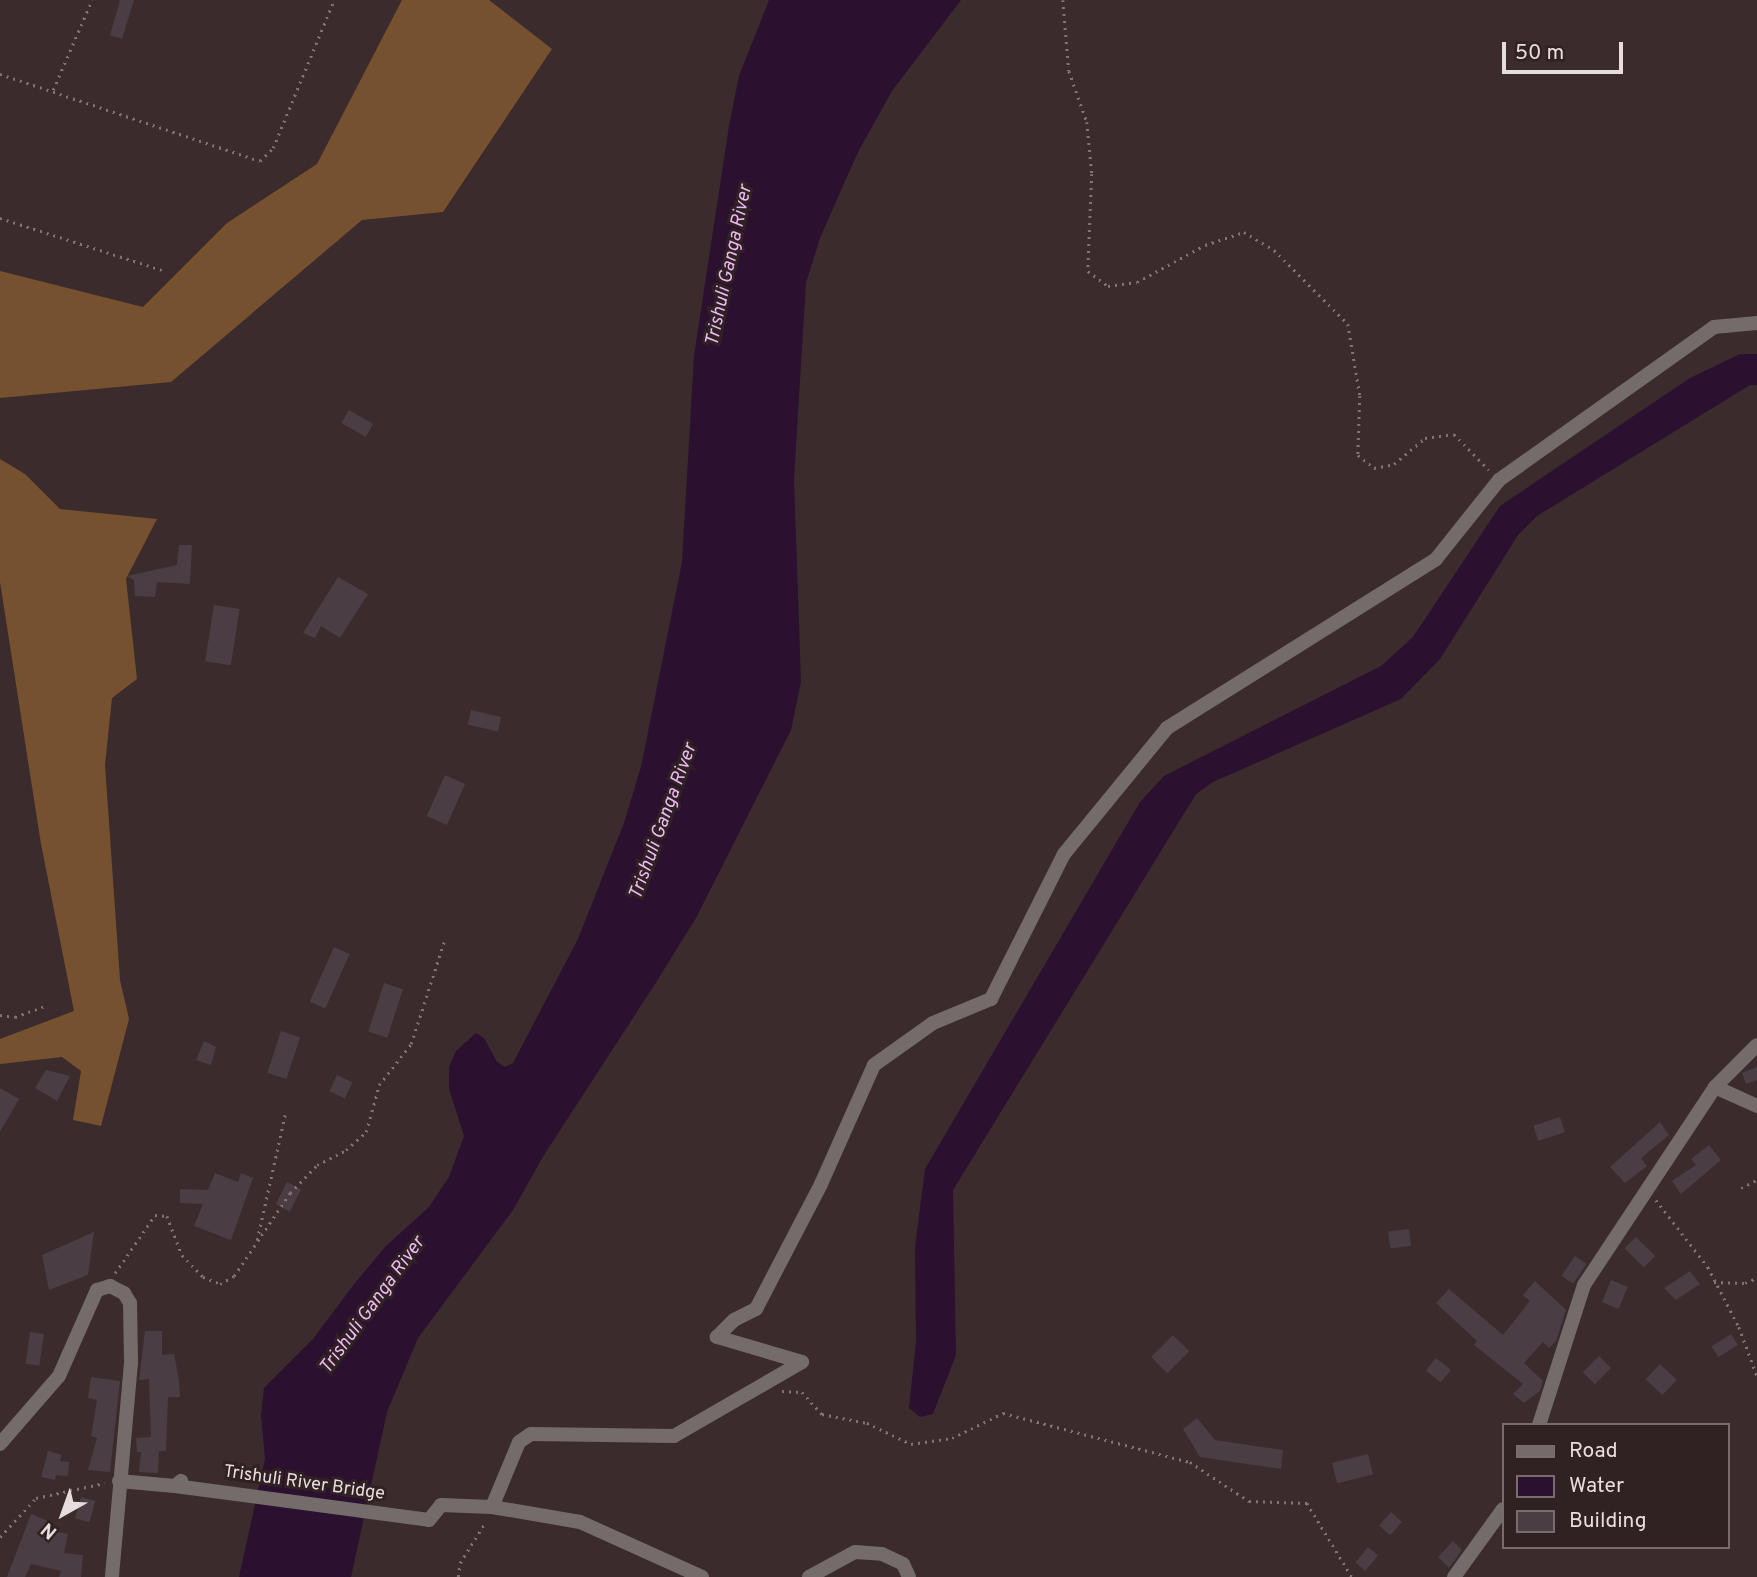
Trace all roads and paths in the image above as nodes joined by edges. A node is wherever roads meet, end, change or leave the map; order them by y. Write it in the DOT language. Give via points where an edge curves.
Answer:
graph roads {
  1 [pos="92,0"];
  2 [pos="334,0"];
  3 [pos="1063,0"];
  4 [pos="0,74"];
  5 [pos="52,91"];
  6 [pos="0,218"];
  7 [pos="165,271"];
  8 [pos="1757,323"];
  9 [pos="1499,480"];
  10 [pos="445,939"];
  11 [pos="46,1006"];
  12 [pos="0,1015"];
  13 [pos="1757,1045"];
  14 [pos="1715,1087"];
  15 [pos="1757,1106"];
  16 [pos="285,1115"];
  17 [pos="1757,1180"];
  18 [pos="1741,1188"];
  19 [pos="1643,1189"];
  20 [pos="257,1243"];
  21 [pos="1757,1278"];
  22 [pos="1714,1282"];
  23 [pos="110,1286"];
  24 [pos="1757,1376"];
  25 [pos="777,1391"];
  26 [pos="1540,1423"];
  27 [pos="0,1444"];
  28 [pos="119,1481"];
  29 [pos="492,1507"];
  30 [pos="1502,1510"];
  31 [pos="0,1537"];
  32 [pos="112,1577"];
  33 [pos="458,1577"];
  34 [pos="702,1577"];
  35 [pos="809,1577"];
  36 [pos="909,1577"];
  37 [pos="1352,1577"];
  38 [pos="1454,1577"];
  1 -- 5 [label="path"];
  2 -- 5 [label="path" via="274,148 260,161"];
  3 -- 9 [label="path" via="1069,71 1087,122 1093,174 1088,271 1108,286 1137,282 1205,245 1244,232 1275,250 1348,324 1360,397 1359,455 1374,468 1394,464 1425,438 1454,434"];
  4 -- 5 [label="path"];
  6 -- 7 [label="path"];
  8 -- 9 [label="street" via="1714,327"];
  9 -- 29 [label="street" via="1436,559 1167,728 1065,854 991,999 933,1023 874,1065 821,1184 756,1309 733,1320 717,1338 802,1362 674,1436 531,1434 519,1441"];
  10 -- 20 [label="path" via="411,1044 379,1085 366,1132 346,1150 317,1165 290,1193"];
  11 -- 12 [label="path" via="15,1017"];
  13 -- 14 [label="street"];
  14 -- 15 [label="street"];
  14 -- 19 [label="street"];
  16 -- 20 [label="path"];
  17 -- 18 [label="path"];
  19 -- 22 [label="path" via="1661,1204"];
  19 -- 26 [label="street" via="1584,1284"];
  20 -- 23 [label="path" via="234,1276 220,1284 203,1277 182,1255 167,1216 155,1215 120,1261"];
  21 -- 22 [label="path" via="1745,1283"];
  22 -- 24 [label="path" via="1739,1327"];
  23 -- 27 [label="street" via="97,1290 60,1376"];
  23 -- 28 [label="street" via="124,1293 130,1303 131,1363"];
  25 -- 37 [label="path" via="802,1392 822,1414 867,1423 911,1444 952,1438 1003,1413 1190,1462 1249,1501 1307,1503"];
  28 -- 29 [label="street, Trishuli River Bridge" via="180,1482 429,1520 441,1505"];
  28 -- 31 [label="path" via="36,1498"];
  28 -- 32 [label="street"];
  29 -- 33 [label="path" via="481,1536 460,1563"];
  29 -- 34 [label="street" via="580,1522"];
  30 -- 38 [label="street"];
  35 -- 36 [label="street" via="855,1552 882,1554 903,1564"];
}
